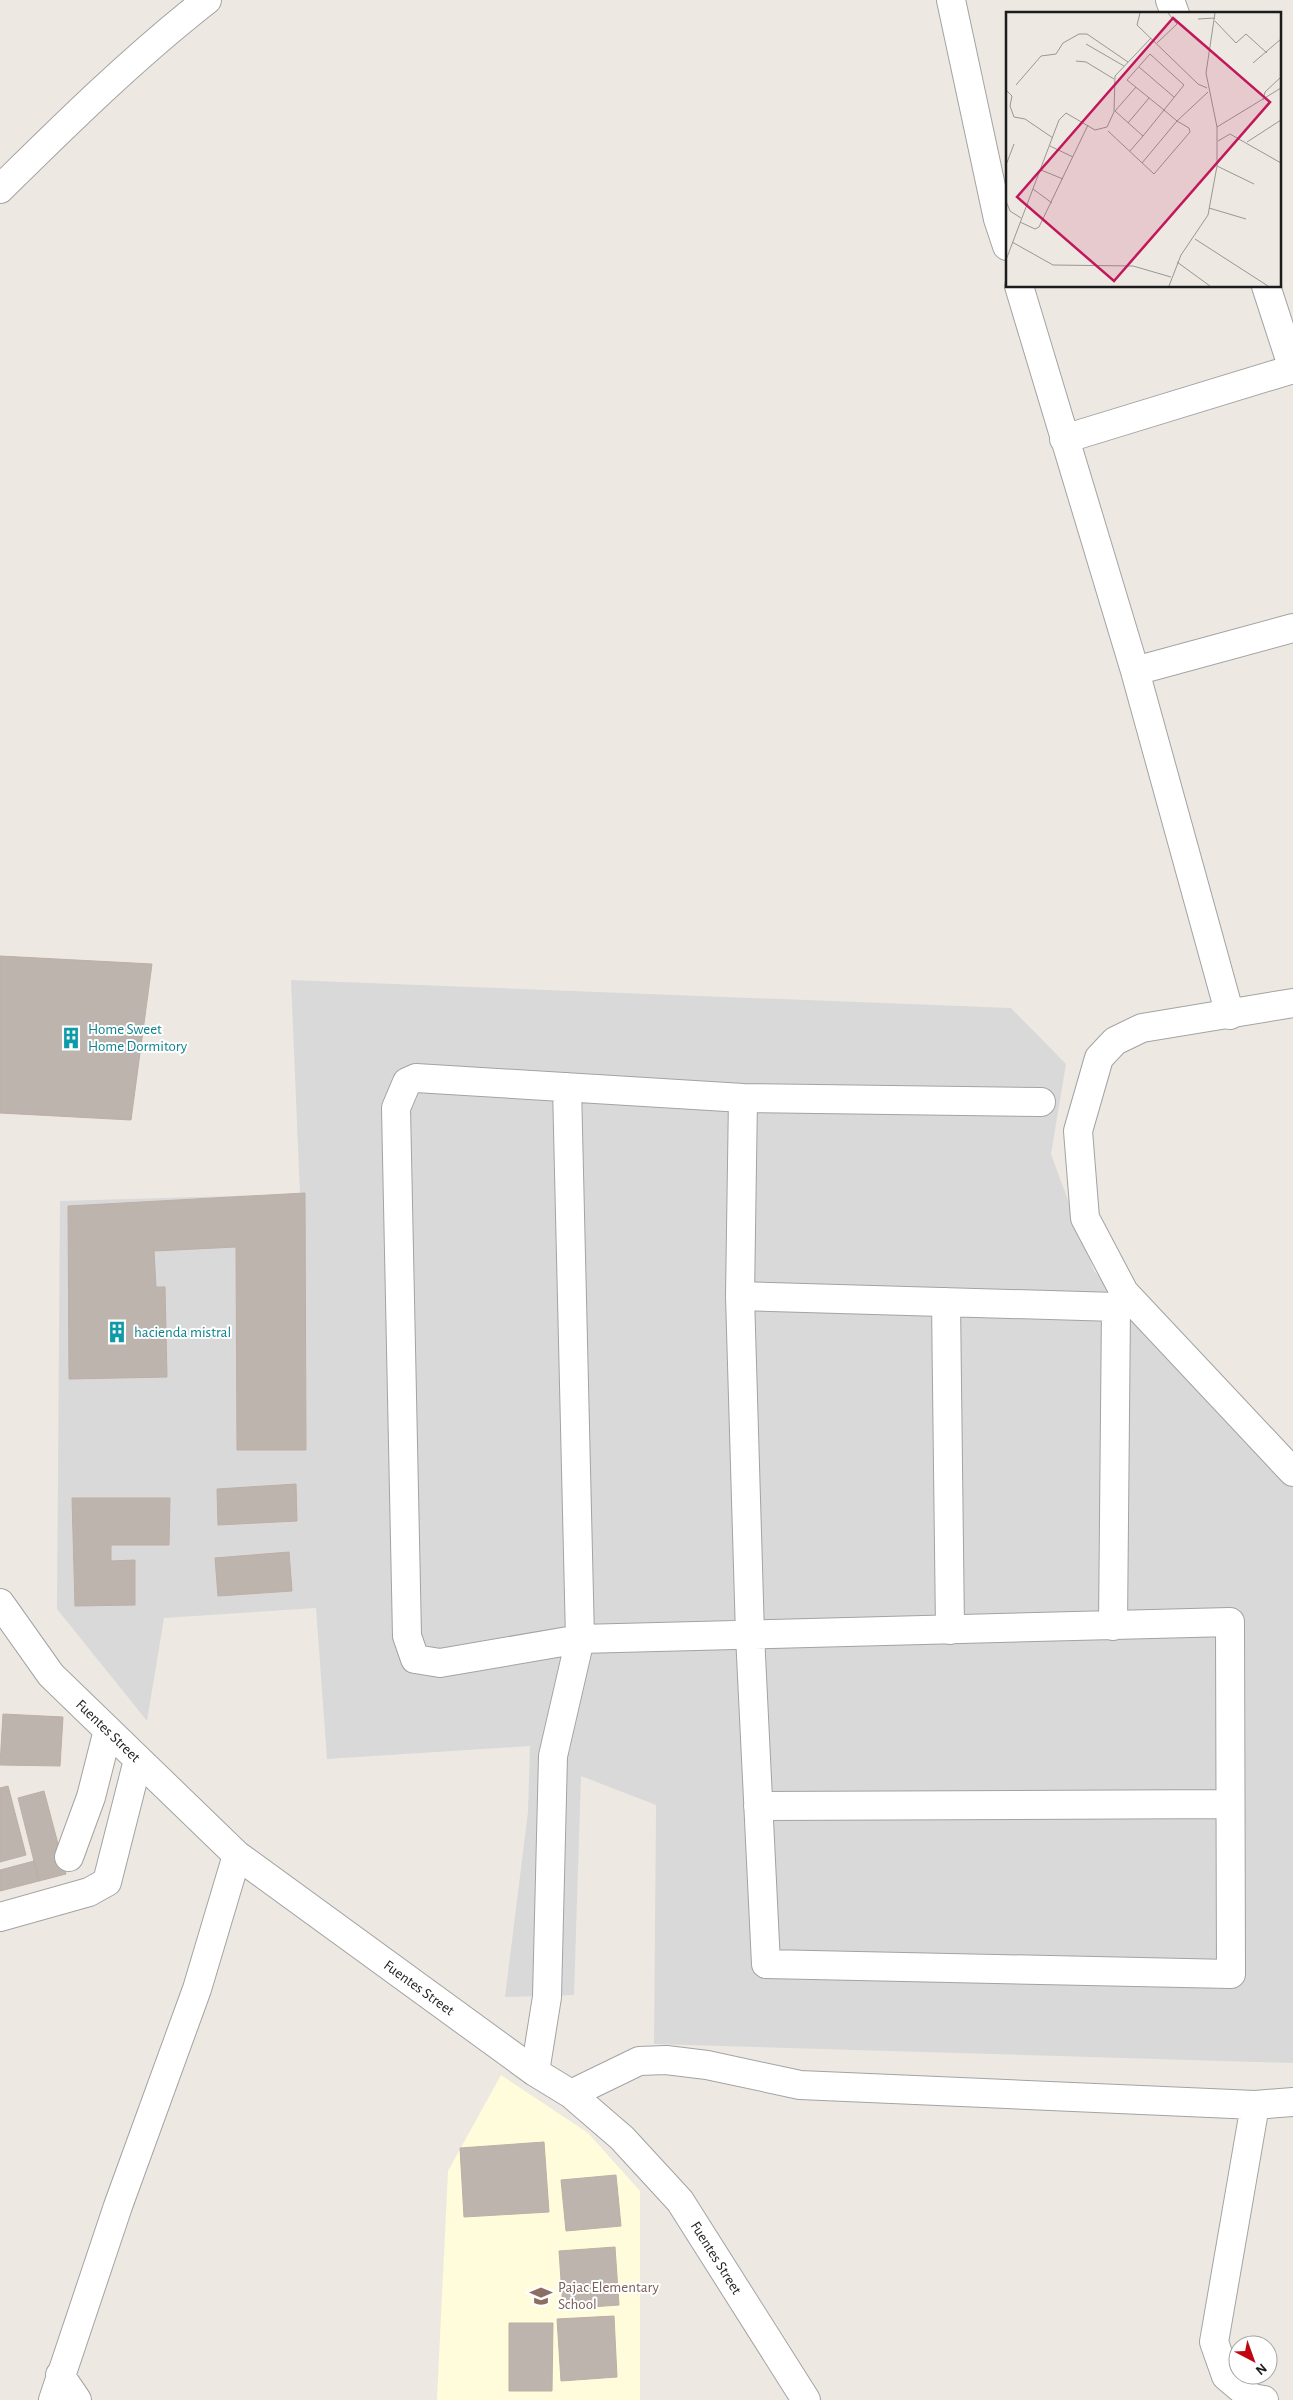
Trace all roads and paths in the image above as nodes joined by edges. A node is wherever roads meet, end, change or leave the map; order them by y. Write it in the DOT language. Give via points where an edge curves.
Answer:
graph roads {
  1 [pos="207,0"];
  2 [pos="952,0"];
  3 [pos="1170,0"];
  4 [pos="1174,12"];
  5 [pos="999,184"];
  6 [pos="0,190"];
  7 [pos="1006,238"];
  8 [pos="1020,288"];
  9 [pos="1267,288"];
  10 [pos="1293,369"];
  11 [pos="1064,439"];
  12 [pos="1293,628"];
  13 [pos="1135,670"];
  14 [pos="1293,1003"];
  15 [pos="1230,1015"];
  16 [pos="567,1087"];
  17 [pos="743,1098"];
  18 [pos="1041,1102"];
  19 [pos="740,1296"];
  20 [pos="946,1302"];
  21 [pos="1293,1472"];
  22 [pos="0,1603"];
  23 [pos="1114,1626"];
  24 [pos="950,1630"];
  25 [pos="750,1635"];
  26 [pos="580,1640"];
  27 [pos="108,1730"];
  28 [pos="138,1760"];
  29 [pos="1230,1804"];
  30 [pos="758,1806"];
  31 [pos="237,1855"];
  32 [pos="69,1858"];
  33 [pos="0,1917"];
  34 [pos="535,2072"];
  35 [pos="570,2094"];
  36 [pos="1293,2102"];
  37 [pos="1254,2106"];
  38 [pos="56,2388"];
  39 [pos="77,2400"];
  40 [pos="806,2400"];
  41 [pos="1264,2400"];
  1 -- 6 [label="street" via="178,22 86,106"];
  2 -- 5 [label="street"];
  3 -- 4 [label="street"];
  5 -- 7 [label="street"];
  8 -- 11 [label="street"];
  9 -- 10 [label="street"];
  10 -- 11 [label="street"];
  11 -- 13 [label="street"];
  12 -- 13 [label="street"];
  13 -- 15 [label="street"];
  14 -- 15 [label="street"];
  15 -- 21 [label="street" via="1142,1028 1115,1041 1099,1058 1078,1131 1085,1218 1124,1292"];
  16 -- 17 [label="street"];
  16 -- 26 [label="street"];
  16 -- 26 [label="street" via="416,1078 407,1082 396,1108 406,1626 415,1659 440,1663"];
  17 -- 18 [label="street"];
  17 -- 19 [label="street"];
  19 -- 20 [label="street"];
  19 -- 25 [label="street"];
  20 -- 23 [label="street" via="1116,1306"];
  20 -- 24 [label="street"];
  22 -- 27 [label="street, Fuentes Street" via="51,1674"];
  23 -- 24 [label="street"];
  23 -- 29 [label="street" via="1230,1622"];
  24 -- 25 [label="street"];
  25 -- 26 [label="street"];
  25 -- 30 [label="street"];
  26 -- 34 [label="street" via="553,1756 547,1997"];
  27 -- 28 [label="street, Fuentes Street"];
  27 -- 32 [label="street" via="91,1797"];
  28 -- 31 [label="street, Fuentes Street"];
  28 -- 33 [label="street" via="107,1882 89,1892"];
  29 -- 30 [label="street"];
  29 -- 30 [label="street" via="1231,1974 766,1964"];
  31 -- 34 [label="street, Fuentes Street"];
  31 -- 38 [label="street" via="197,1989"];
  34 -- 35 [label="street, Fuentes Street"];
  35 -- 37 [label="street" via="640,2061 666,2060 800,2085"];
  35 -- 40 [label="street, Fuentes Street" via="622,2138 680,2201"];
  36 -- 37 [label="street"];
  37 -- 41 [label="street" via="1214,2342 1226,2376 1252,2398"];
  38 -- 39 [label="street"];
}
